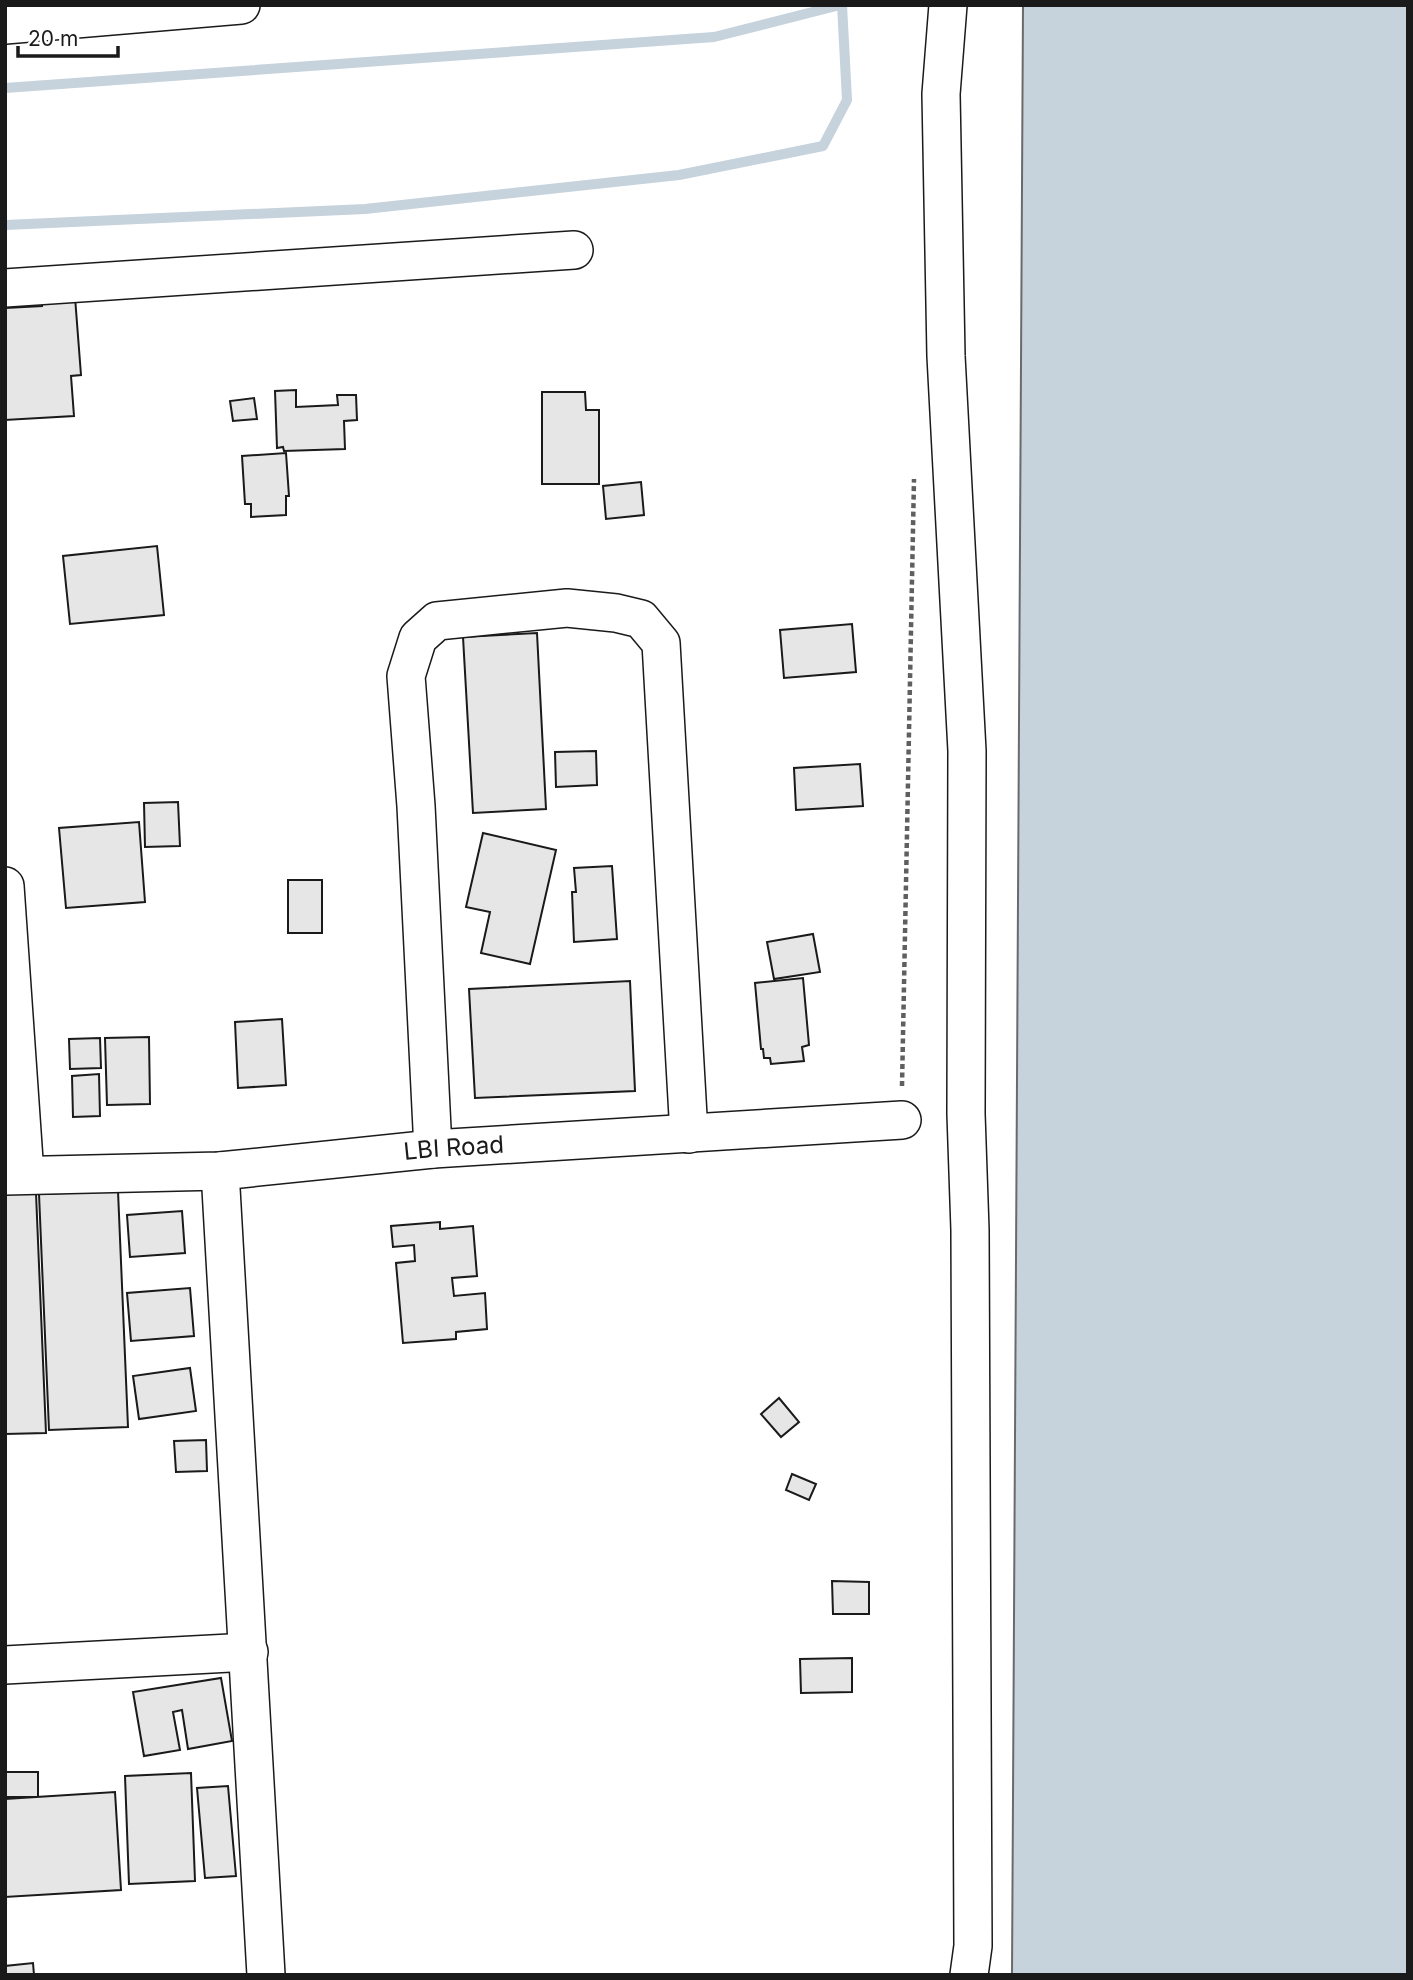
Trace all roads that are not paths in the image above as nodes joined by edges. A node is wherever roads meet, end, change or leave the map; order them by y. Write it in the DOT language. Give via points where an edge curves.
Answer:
graph roads {
  1 [pos="241,5"];
  2 [pos="948,5"];
  3 [pos="5,25"];
  4 [pos="574,250"];
  5 [pos="5,288"];
  6 [pos="5,886"];
  7 [pos="902,1120"];
  8 [pos="689,1133"];
  9 [pos="433,1149"];
  10 [pos="220,1171"];
  11 [pos="15,1176"];
  12 [pos="249,1652"];
  13 [pos="5,1665"];
  14 [pos="266,1975"];
  15 [pos="969,1975"];
  1 -- 3 [label="street"];
  2 -- 15 [label="street" via="941,94 946,356 967,751 973,1919"];
  4 -- 5 [label="street"];
  6 -- 11 [label="street"];
  7 -- 8 [label="street, LBI Road"];
  8 -- 9 [label="street, LBI Road"];
  8 -- 9 [label="street" via="661,643 641,619 567,608 437,621 418,638 406,676"];
  9 -- 10 [label="street, LBI Road"];
  10 -- 11 [label="street, LBI Road"];
  10 -- 12 [label="street"];
  12 -- 13 [label="street"];
  12 -- 14 [label="street"];
}
